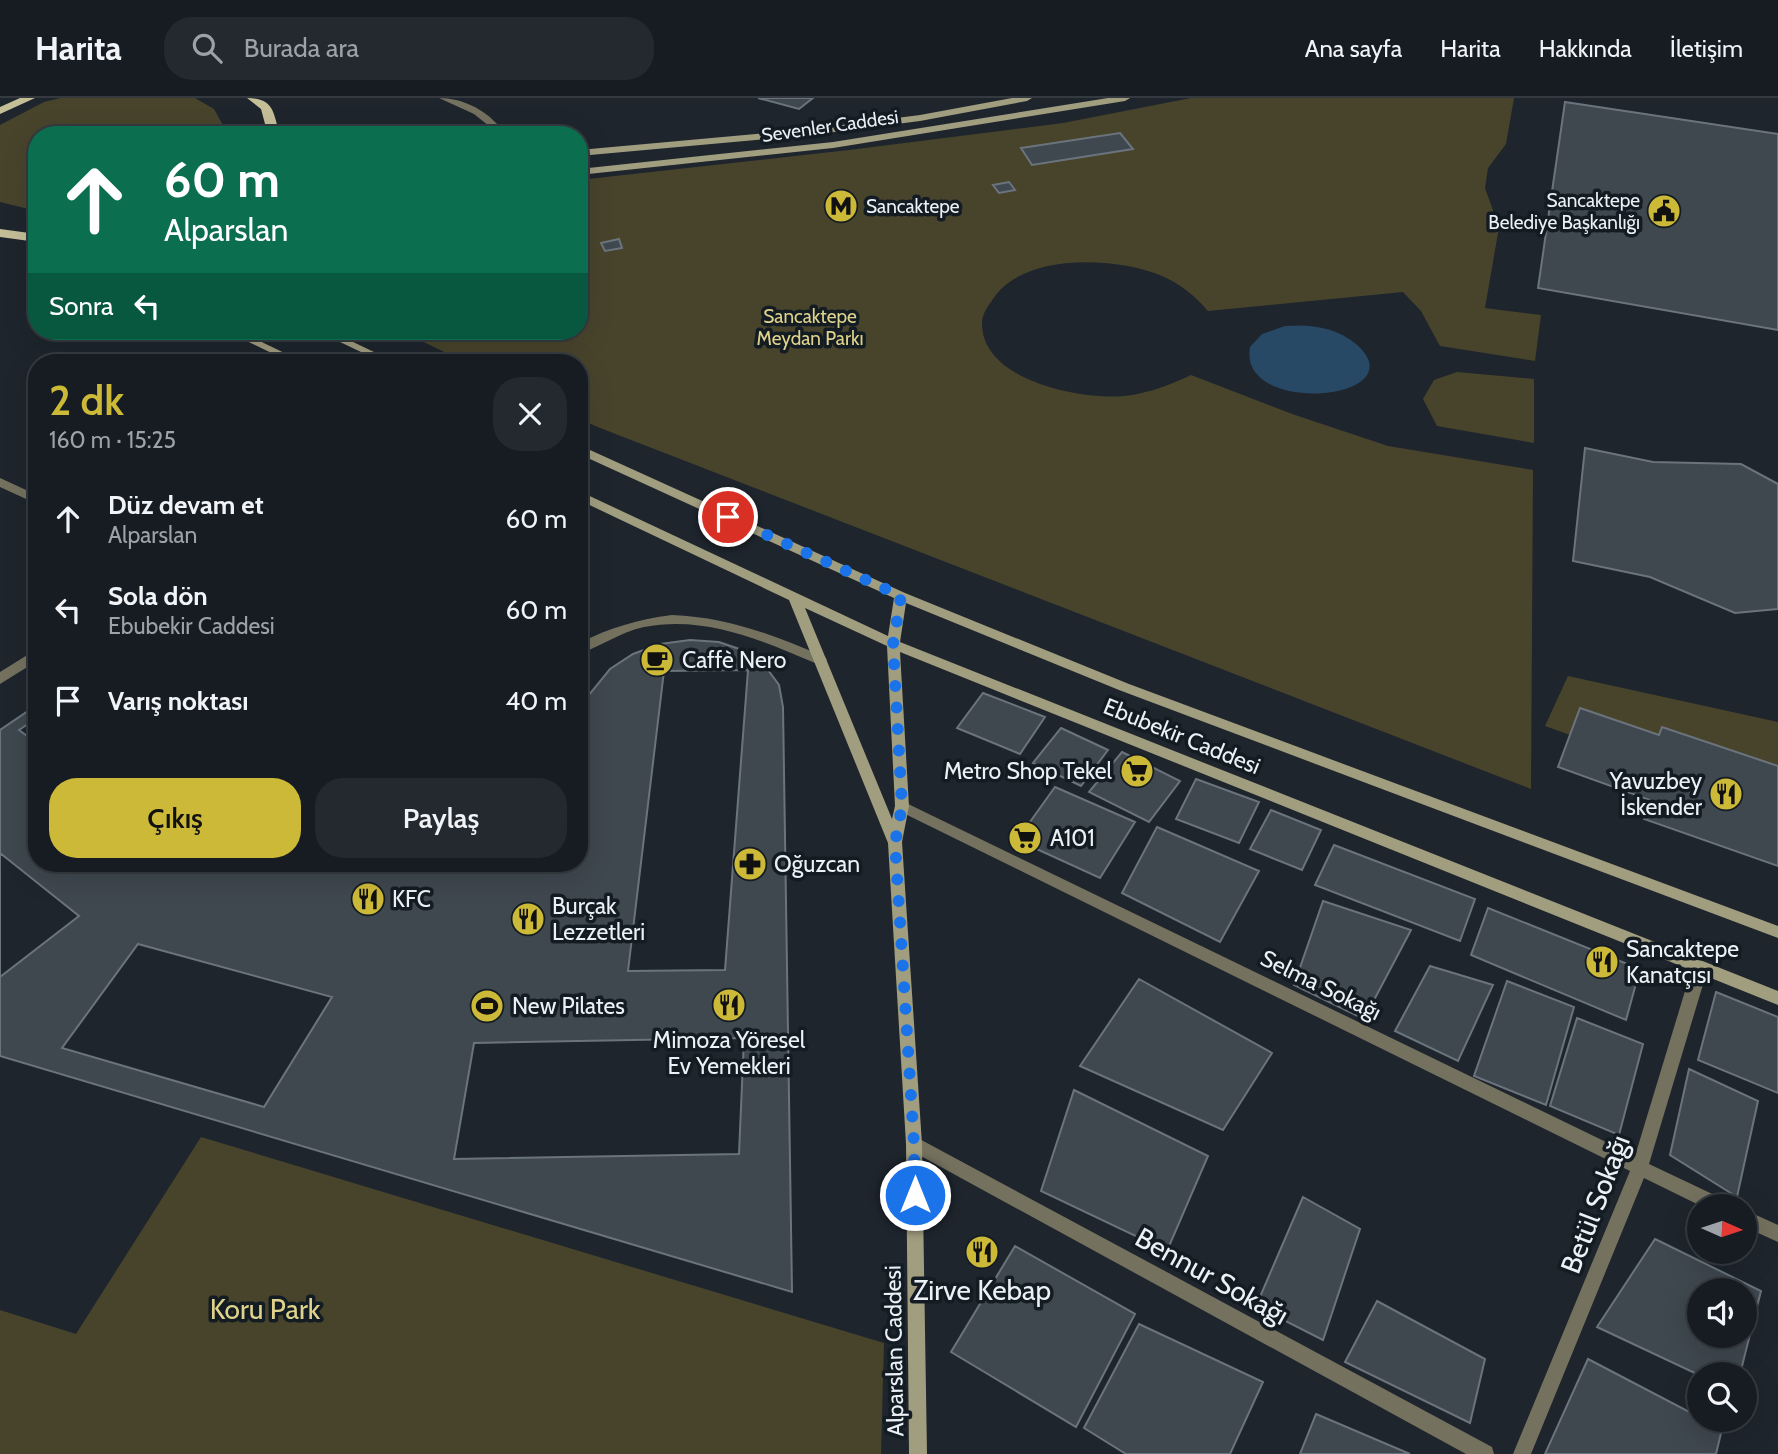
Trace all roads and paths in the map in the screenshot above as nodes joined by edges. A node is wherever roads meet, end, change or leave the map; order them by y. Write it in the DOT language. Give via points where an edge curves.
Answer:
graph roads {
  1 [pos="29,98"];
  2 [pos="253,98"];
  3 [pos="444,98"];
  4 [pos="1027,98"];
  5 [pos="1125,98"];
  6 [pos="0,111"];
  7 [pos="274,126"];
  8 [pos="494,126"];
  9 [pos="588,152"];
  10 [pos="588,171"];
  11 [pos="0,233"];
  12 [pos="28,237"];
  13 [pos="250,340"];
  14 [pos="342,340"];
  15 [pos="281,354"];
  16 [pos="372,354"];
  17 [pos="588,453"];
  18 [pos="0,482"];
  19 [pos="28,496"];
  20 [pos="588,499"];
  21 [pos="794,596"];
  22 [pos="901,596"];
  23 [pos="893,644"];
  24 [pos="588,645"];
  25 [pos="28,660"];
  26 [pos="820,660"];
  27 [pos="0,679"];
  28 [pos="902,806"];
  29 [pos="895,843"];
  30 [pos="1778,932"];
  31 [pos="1700,968"];
  32 [pos="1778,998"];
  33 [pos="914,1144"];
  34 [pos="1640,1167"];
  35 [pos="1695,1194"];
  36 [pos="1757,1224"];
  37 [pos="1778,1234"];
  38 [pos="918,1454"];
  39 [pos="1485,1454"];
  40 [pos="1522,1454"];
  1 -- 6 [label="main road"];
  2 -- 7 [label="main road" via="266,107"];
  3 -- 8 [label="street" via="473,108"];
  4 -- 9 [label="main road, Sevenler Caddesi" via="920,118"];
  5 -- 10 [label="main road, Sevenler Caddesi" via="833,145"];
  11 -- 12 [label="main road"];
  13 -- 15 [label="main road"];
  14 -- 16 [label="main road"];
  17 -- 22 [label="main road, Ebubekir Caddesi"];
  18 -- 19 [label="street"];
  20 -- 21 [label="main road, Ebubekir Caddesi"];
  21 -- 23 [label="main road, Ebubekir Caddesi"];
  21 -- 26 [label="main road, Alparslan Caddesi"];
  22 -- 23 [label="main road"];
  22 -- 30 [label="main road, Ebubekir Caddesi" via="1124,687"];
  23 -- 28 [label="main road"];
  23 -- 31 [label="main road, Ebubekir Caddesi"];
  24 -- 26 [label="street" via="638,623 699,620 754,631"];
  25 -- 27 [label="street"];
  26 -- 29 [label="main road, Alparslan Caddesi"];
  28 -- 29 [label="main road"];
  28 -- 34 [label="street, Selma Sokağı"];
  29 -- 33 [label="main road, Alparslan Caddesi"];
  31 -- 32 [label="main road, Ebubekir Caddesi"];
  31 -- 34 [label="street, Betül Sokağı"];
  33 -- 38 [label="main road, Alparslan Caddesi"];
  33 -- 39 [label="street, Bennur Sokağı"];
  34 -- 35 [label="street, Selma Sokağı"];
  34 -- 40 [label="street, Betül Sokağı"];
  36 -- 37 [label="street"];
}
